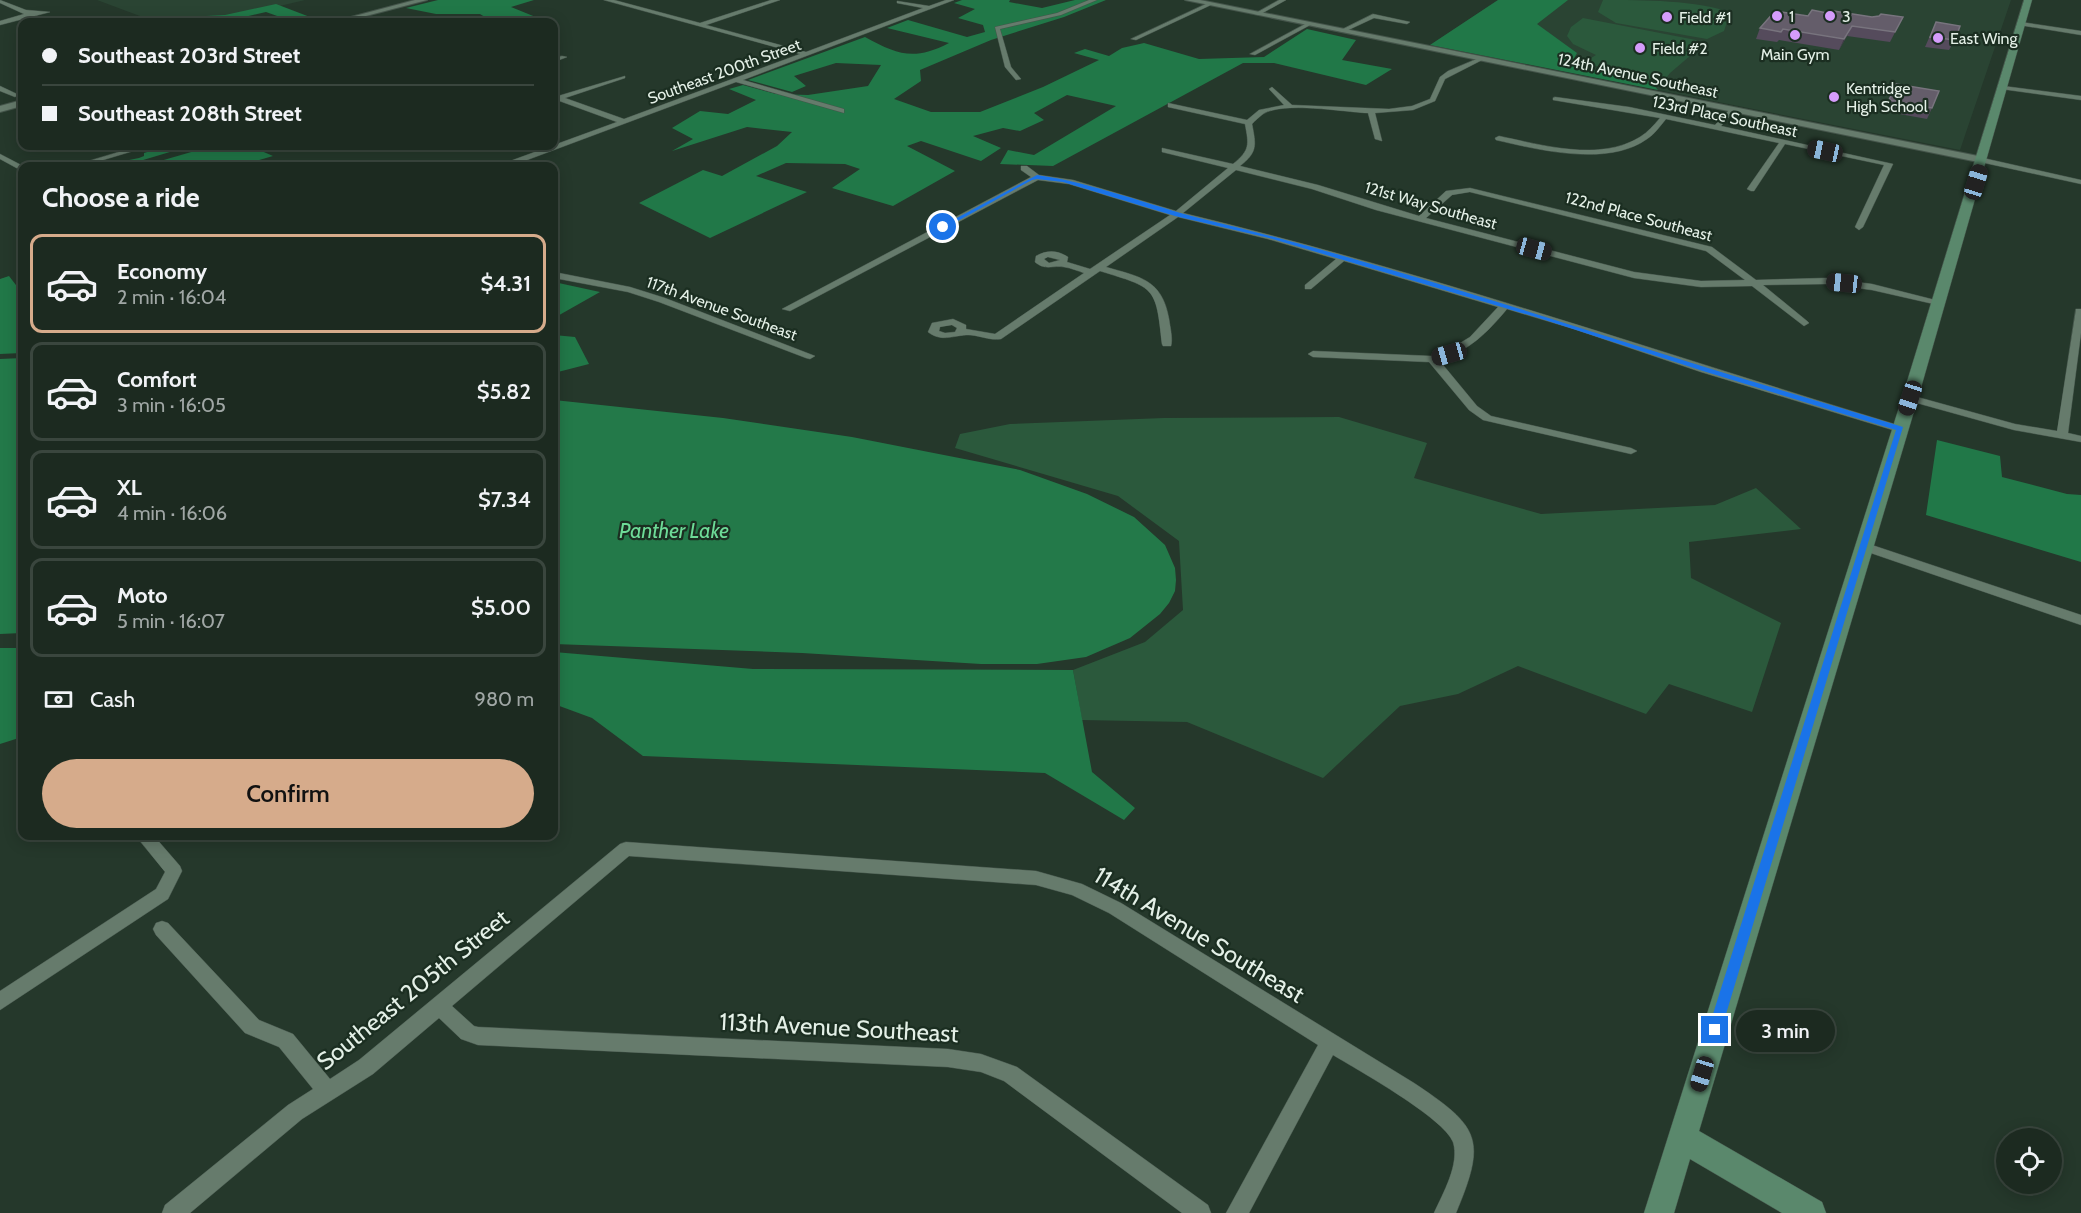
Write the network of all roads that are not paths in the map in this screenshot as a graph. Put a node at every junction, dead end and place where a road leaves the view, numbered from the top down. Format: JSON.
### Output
{"nodes":[{"id":1,"x":423,"y":0,"type":"edge"},
{"id":2,"x":610,"y":0,"type":"edge"},
{"id":3,"x":777,"y":0,"type":"edge"},
{"id":4,"x":951,"y":0,"type":"edge"},
{"id":5,"x":1094,"y":0,"type":"edge"},
{"id":6,"x":1189,"y":0,"type":"edge"},
{"id":7,"x":1284,"y":0,"type":"edge"},
{"id":8,"x":2028,"y":0,"type":"edge"},
{"id":9,"x":0,"y":1,"type":"edge"},
{"id":10,"x":899,"y":2,"type":"dead end"},
{"id":11,"x":1210,"y":4,"type":"junction"},
{"id":12,"x":929,"y":8,"type":"junction"},
{"id":13,"x":1257,"y":14,"type":"junction"},
{"id":14,"x":352,"y":18,"type":"edge"},
{"id":15,"x":1407,"y":21,"type":"dead end"},
{"id":16,"x":0,"y":23,"type":"edge"},
{"id":17,"x":1309,"y":24,"type":"junction"},
{"id":18,"x":2022,"y":24,"type":"junction"},
{"id":19,"x":700,"y":25,"type":"junction"},
{"id":20,"x":1342,"y":31,"type":"junction"},
{"id":21,"x":2081,"y":33,"type":"edge"},
{"id":22,"x":1134,"y":39,"type":"dead end"},
{"id":23,"x":807,"y":54,"type":"junction"},
{"id":24,"x":1253,"y":54,"type":"dead end"},
{"id":25,"x":564,"y":57,"type":"dead end"},
{"id":26,"x":1481,"y":58,"type":"junction"},
{"id":27,"x":558,"y":59,"type":"edge"},
{"id":28,"x":623,"y":77,"type":"dead end"},
{"id":29,"x":1018,"y":79,"type":"dead end"},
{"id":30,"x":736,"y":80,"type":"junction"},
{"id":31,"x":2003,"y":87,"type":"junction"},
{"id":32,"x":1,"y":89,"type":"edge"},
{"id":33,"x":1272,"y":89,"type":"dead end"},
{"id":34,"x":15,"y":95,"type":"dead end"},
{"id":35,"x":558,"y":97,"type":"edge"},
{"id":36,"x":2081,"y":98,"type":"edge"},
{"id":37,"x":558,"y":99,"type":"edge"},
{"id":38,"x":1555,"y":99,"type":"dead end"},
{"id":39,"x":18,"y":104,"type":"edge"},
{"id":40,"x":1171,"y":105,"type":"dead end"},
{"id":41,"x":1290,"y":107,"type":"junction"},
{"id":42,"x":0,"y":109,"type":"edge"},
{"id":43,"x":1732,"y":109,"type":"junction"},
{"id":44,"x":841,"y":111,"type":"dead end"},
{"id":45,"x":1371,"y":112,"type":"junction"},
{"id":46,"x":1664,"y":117,"type":"junction"},
{"id":47,"x":624,"y":122,"type":"junction"},
{"id":48,"x":1248,"y":123,"type":"junction"},
{"id":49,"x":1716,"y":128,"type":"junction"},
{"id":50,"x":1499,"y":138,"type":"dead end"},
{"id":51,"x":1379,"y":139,"type":"dead end"},
{"id":52,"x":1783,"y":142,"type":"junction"},
{"id":53,"x":558,"y":146,"type":"edge"},
{"id":54,"x":132,"y":150,"type":"edge"},
{"id":55,"x":548,"y":150,"type":"edge"},
{"id":56,"x":1165,"y":150,"type":"dead end"},
{"id":57,"x":0,"y":156,"type":"edge"},
{"id":58,"x":1983,"y":160,"type":"junction"},
{"id":59,"x":90,"y":162,"type":"edge"},
{"id":60,"x":516,"y":162,"type":"edge"},
{"id":61,"x":18,"y":167,"type":"edge"},
{"id":62,"x":1236,"y":167,"type":"junction"},
{"id":63,"x":1024,"y":168,"type":"dead end"},
{"id":64,"x":1037,"y":177,"type":"junction"},
{"id":65,"x":2081,"y":182,"type":"edge"},
{"id":66,"x":1751,"y":189,"type":"dead end"},
{"id":67,"x":1177,"y":214,"type":"junction"},
{"id":68,"x":1420,"y":219,"type":"junction"},
{"id":69,"x":1859,"y":227,"type":"dead end"},
{"id":70,"x":1343,"y":258,"type":"junction"},
{"id":71,"x":1062,"y":263,"type":"dead end"},
{"id":72,"x":1097,"y":270,"type":"junction"},
{"id":73,"x":558,"y":276,"type":"edge"},
{"id":74,"x":1754,"y":283,"type":"junction"},
{"id":75,"x":1308,"y":287,"type":"dead end"},
{"id":76,"x":1938,"y":302,"type":"junction"},
{"id":77,"x":1504,"y":306,"type":"junction"},
{"id":78,"x":787,"y":309,"type":"dead end"},
{"id":79,"x":2079,"y":311,"type":"dead end"},
{"id":80,"x":1804,"y":322,"type":"dead end"},
{"id":81,"x":961,"y":331,"type":"dead end"},
{"id":82,"x":1167,"y":344,"type":"dead end"},
{"id":83,"x":1312,"y":354,"type":"dead end"},
{"id":84,"x":810,"y":356,"type":"dead end"},
{"id":85,"x":1432,"y":359,"type":"junction"},
{"id":86,"x":1910,"y":398,"type":"junction"},
{"id":87,"x":1900,"y":429,"type":"junction"},
{"id":88,"x":2062,"y":436,"type":"junction"},
{"id":89,"x":2081,"y":439,"type":"edge"},
{"id":90,"x":1631,"y":451,"type":"dead end"},
{"id":91,"x":1863,"y":546,"type":"junction"},
{"id":92,"x":2081,"y":620,"type":"edge"},
{"id":93,"x":147,"y":840,"type":"edge"},
{"id":94,"x":626,"y":849,"type":"joint"},
{"id":95,"x":162,"y":929,"type":"dead end"},
{"id":96,"x":0,"y":1001,"type":"edge"},
{"id":97,"x":438,"y":1005,"type":"junction"},
{"id":98,"x":1330,"y":1042,"type":"junction"},
{"id":99,"x":327,"y":1091,"type":"junction"},
{"id":100,"x":1682,"y":1138,"type":"junction"},
{"id":101,"x":172,"y":1213,"type":"edge"},
{"id":102,"x":1200,"y":1213,"type":"edge"},
{"id":103,"x":1237,"y":1213,"type":"edge"},
{"id":104,"x":1444,"y":1213,"type":"edge"},
{"id":105,"x":1659,"y":1213,"type":"edge"},
{"id":106,"x":1811,"y":1213,"type":"edge"}],
"edges":[{"from":1,"to":14,"type":"street"},
{"from":2,"to":19,"type":"street"},
{"from":3,"to":19,"type":"street"},
{"from":4,"to":12,"type":"street","name":"Southeast 200th Street"},
{"from":5,"to":29,"type":"street"},
{"from":6,"to":11,"type":"street","name":"124th Avenue Southeast"},
{"from":7,"to":13,"type":"street"},
{"from":8,"to":18,"type":"main road"},
{"from":9,"to":16,"type":"street"},
{"from":10,"to":12,"type":"street"},
{"from":11,"to":13,"type":"street","name":"124th Avenue Southeast"},
{"from":11,"to":22,"type":"street"},
{"from":12,"to":23,"type":"street","name":"Southeast 200th Street"},
{"from":13,"to":17,"type":"street","name":"124th Avenue Southeast"},
{"from":15,"to":20,"type":"street"},
{"from":17,"to":20,"type":"street","name":"124th Avenue Southeast"},
{"from":17,"to":24,"type":"street"},
{"from":18,"to":21,"type":"street"},
{"from":18,"to":31,"type":"main road"},
{"from":19,"to":23,"type":"street"},
{"from":20,"to":26,"type":"street","name":"124th Avenue Southeast"},
{"from":23,"to":30,"type":"street","name":"Southeast 200th Street"},
{"from":25,"to":27,"type":"street"},
{"from":26,"to":43,"type":"street","name":"124th Avenue Southeast"},
{"from":26,"to":45,"type":"street"},
{"from":28,"to":35,"type":"street"},
{"from":30,"to":44,"type":"street"},
{"from":30,"to":47,"type":"street","name":"Southeast 200th Street"},
{"from":31,"to":36,"type":"street"},
{"from":31,"to":58,"type":"main road"},
{"from":32,"to":34,"type":"street"},
{"from":33,"to":41,"type":"street"},
{"from":37,"to":47,"type":"street"},
{"from":38,"to":46,"type":"street","name":"123rd Place Southeast"},
{"from":39,"to":42,"type":"street"},
{"from":40,"to":48,"type":"street"},
{"from":41,"to":45,"type":"street"},
{"from":41,"to":48,"type":"street"},
{"from":43,"to":49,"type":"street"},
{"from":43,"to":58,"type":"street","name":"124th Avenue Southeast"},
{"from":45,"to":51,"type":"street"},
{"from":46,"to":49,"type":"street","name":"123rd Place Southeast"},
{"from":46,"to":50,"type":"street"},
{"from":47,"to":53,"type":"street","name":"Southeast 200th Street"},
{"from":48,"to":62,"type":"street"},
{"from":49,"to":52,"type":"street","name":"123rd Place Southeast"},
{"from":52,"to":66,"type":"street"},
{"from":52,"to":69,"type":"street","name":"123rd Place Southeast"},
{"from":54,"to":59,"type":"street"},
{"from":55,"to":60,"type":"street","name":"Southeast 200th Street"},
{"from":56,"to":62,"type":"street","name":"121st Way Southeast"},
{"from":57,"to":61,"type":"street"},
{"from":58,"to":65,"type":"street","name":"124th Avenue Southeast"},
{"from":58,"to":76,"type":"main road"},
{"from":62,"to":67,"type":"street"},
{"from":62,"to":68,"type":"street","name":"121st Way Southeast"},
{"from":63,"to":64,"type":"street"},
{"from":64,"to":67,"type":"street"},
{"from":64,"to":78,"type":"street"},
{"from":67,"to":70,"type":"street"},
{"from":67,"to":72,"type":"street"},
{"from":68,"to":74,"type":"street","name":"121st Way Southeast"},
{"from":68,"to":74,"type":"street","name":"122nd Place Southeast"},
{"from":70,"to":75,"type":"street"},
{"from":70,"to":77,"type":"street"},
{"from":71,"to":72,"type":"street"},
{"from":72,"to":81,"type":"street"},
{"from":72,"to":82,"type":"street"},
{"from":73,"to":84,"type":"street","name":"117th Avenue Southeast"},
{"from":74,"to":76,"type":"street","name":"121st Way Southeast"},
{"from":74,"to":80,"type":"street","name":"122nd Place Southeast"},
{"from":76,"to":86,"type":"main road"},
{"from":77,"to":85,"type":"street"},
{"from":77,"to":87,"type":"street"},
{"from":79,"to":88,"type":"street"},
{"from":83,"to":85,"type":"street"},
{"from":85,"to":90,"type":"street"},
{"from":86,"to":87,"type":"main road"},
{"from":86,"to":88,"type":"street"},
{"from":87,"to":91,"type":"main road"},
{"from":88,"to":89,"type":"street"},
{"from":91,"to":92,"type":"street"},
{"from":91,"to":100,"type":"main road"},
{"from":93,"to":96,"type":"street"},
{"from":94,"to":97,"type":"street","name":"Southeast 205th Street"},
{"from":94,"to":98,"type":"street","name":"114th Avenue Southeast"},
{"from":95,"to":99,"type":"street"},
{"from":97,"to":99,"type":"street","name":"Southeast 205th Street"},
{"from":97,"to":102,"type":"street","name":"113th Avenue Southeast"},
{"from":98,"to":103,"type":"street"},
{"from":98,"to":104,"type":"street","name":"114th Avenue Southeast"},
{"from":99,"to":101,"type":"street","name":"Southeast 205th Street"},
{"from":100,"to":105,"type":"main road"},
{"from":100,"to":106,"type":"main road"}]}
